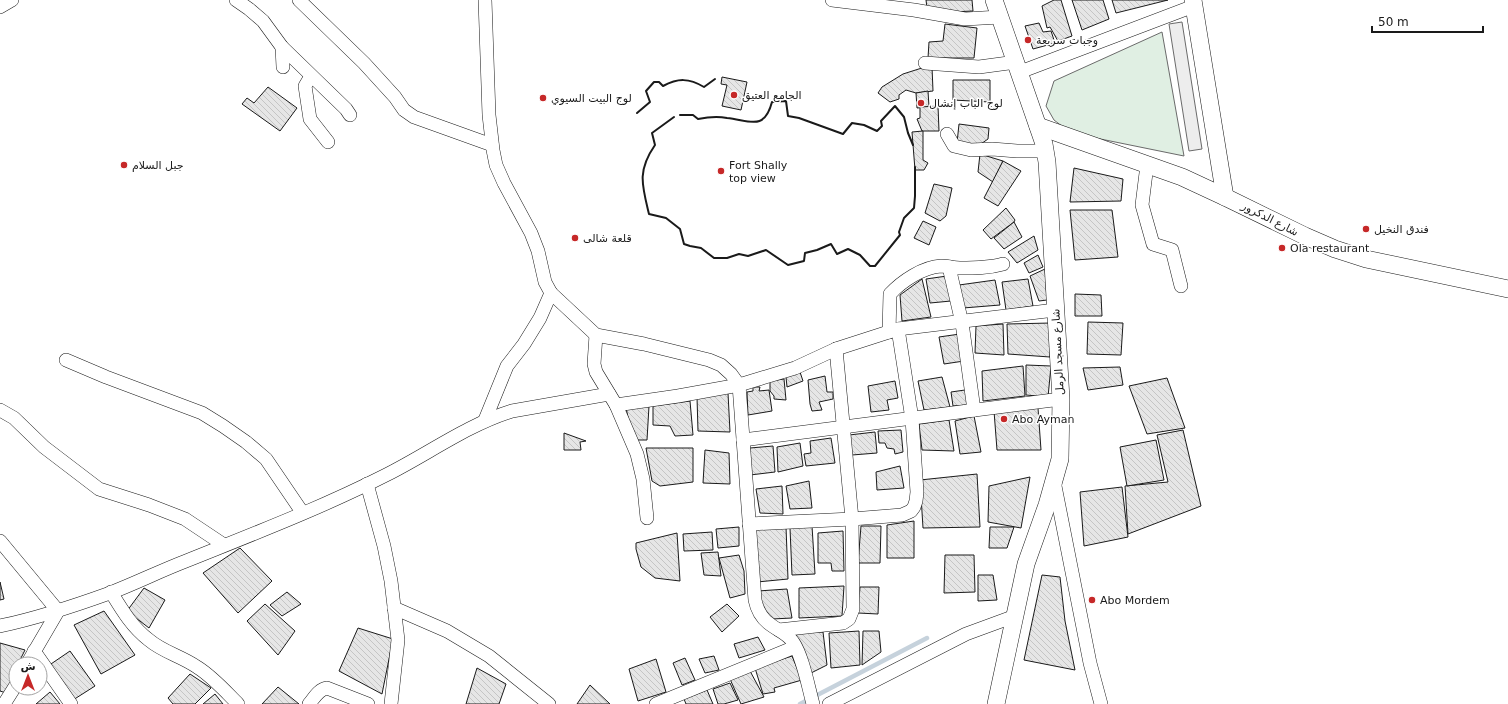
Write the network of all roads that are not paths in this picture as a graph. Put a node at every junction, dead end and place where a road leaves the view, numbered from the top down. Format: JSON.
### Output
{"nodes":[{"id":1,"x":12,"y":0,"type":"edge"},
{"id":2,"x":236,"y":0,"type":"edge"},
{"id":3,"x":299,"y":0,"type":"edge"},
{"id":4,"x":485,"y":0,"type":"edge"},
{"id":5,"x":832,"y":0,"type":"edge"},
{"id":6,"x":994,"y":0,"type":"edge"},
{"id":7,"x":1193,"y":3,"type":"edge"},
{"id":8,"x":0,"y":7,"type":"edge"},
{"id":9,"x":1000,"y":17,"type":"junction"},
{"id":10,"x":282,"y":47,"type":"junction"},
{"id":11,"x":925,"y":63,"type":"dead end"},
{"id":12,"x":283,"y":67,"type":"dead end"},
{"id":13,"x":1018,"y":67,"type":"junction"},
{"id":14,"x":311,"y":76,"type":"junction"},
{"id":15,"x":350,"y":115,"type":"dead end"},
{"id":16,"x":1038,"y":126,"type":"junction"},
{"id":17,"x":947,"y":134,"type":"dead end"},
{"id":18,"x":328,"y":142,"type":"dead end"},
{"id":19,"x":492,"y":145,"type":"junction"},
{"id":20,"x":1045,"y":151,"type":"junction"},
{"id":21,"x":1147,"y":165,"type":"junction"},
{"id":22,"x":1225,"y":197,"type":"junction"},
{"id":23,"x":1003,"y":264,"type":"dead end"},
{"id":24,"x":949,"y":267,"type":"junction"},
{"id":25,"x":1181,"y":286,"type":"dead end"},
{"id":26,"x":1508,"y":289,"type":"edge"},
{"id":27,"x":551,"y":293,"type":"junction"},
{"id":28,"x":1055,"y":310,"type":"junction"},
{"id":29,"x":962,"y":323,"type":"junction"},
{"id":30,"x":894,"y":331,"type":"junction"},
{"id":31,"x":596,"y":335,"type":"junction"},
{"id":32,"x":836,"y":349,"type":"junction"},
{"id":33,"x":66,"y":360,"type":"dead end"},
{"id":34,"x":739,"y":385,"type":"junction"},
{"id":35,"x":612,"y":399,"type":"junction"},
{"id":36,"x":1061,"y":399,"type":"junction"},
{"id":37,"x":0,"y":410,"type":"edge"},
{"id":38,"x":974,"y":410,"type":"junction"},
{"id":39,"x":912,"y":419,"type":"junction"},
{"id":40,"x":485,"y":420,"type":"junction"},
{"id":41,"x":844,"y":427,"type":"junction"},
{"id":42,"x":743,"y":440,"type":"junction"},
{"id":43,"x":1054,"y":481,"type":"junction"},
{"id":44,"x":367,"y":484,"type":"junction"},
{"id":45,"x":302,"y":512,"type":"junction"},
{"id":46,"x":647,"y":518,"type":"dead end"},
{"id":47,"x":852,"y":519,"type":"junction"},
{"id":48,"x":749,"y":524,"type":"junction"},
{"id":49,"x":0,"y":541,"type":"edge"},
{"id":50,"x":224,"y":546,"type":"junction"},
{"id":51,"x":111,"y":592,"type":"junction"},
{"id":52,"x":394,"y":608,"type":"junction"},
{"id":53,"x":58,"y":611,"type":"junction"},
{"id":54,"x":1015,"y":616,"type":"junction"},
{"id":55,"x":0,"y":626,"type":"edge"},
{"id":56,"x":779,"y":630,"type":"junction"},
{"id":57,"x":795,"y":647,"type":"junction"},
{"id":58,"x":34,"y":651,"type":"junction"},
{"id":59,"x":31,"y":656,"type":"edge"},
{"id":60,"x":71,"y":704,"type":"edge"},
{"id":61,"x":238,"y":704,"type":"edge"},
{"id":62,"x":309,"y":704,"type":"edge"},
{"id":63,"x":368,"y":704,"type":"edge"},
{"id":64,"x":391,"y":704,"type":"edge"},
{"id":65,"x":549,"y":704,"type":"edge"},
{"id":66,"x":656,"y":704,"type":"edge"},
{"id":67,"x":813,"y":704,"type":"edge"},
{"id":68,"x":829,"y":704,"type":"edge"},
{"id":69,"x":996,"y":704,"type":"edge"},
{"id":70,"x":1101,"y":704,"type":"edge"}],
"edges":[{"from":1,"to":8,"type":"street"},
{"from":2,"to":10,"type":"street"},
{"from":3,"to":19,"type":"street"},
{"from":4,"to":19,"type":"street"},
{"from":5,"to":9,"type":"street"},
{"from":6,"to":9,"type":"street","name":"شارع مسجد الرمل"},
{"from":7,"to":13,"type":"street"},
{"from":7,"to":22,"type":"street"},
{"from":9,"to":13,"type":"street","name":"شارع مسجد الرمل"},
{"from":10,"to":12,"type":"street"},
{"from":10,"to":14,"type":"street"},
{"from":11,"to":13,"type":"street"},
{"from":13,"to":16,"type":"street","name":"شارع مسجد الرمل"},
{"from":14,"to":15,"type":"street"},
{"from":14,"to":18,"type":"street"},
{"from":16,"to":20,"type":"street","name":"شارع مسجد الرمل"},
{"from":16,"to":21,"type":"street","name":"شارع الدكرور"},
{"from":17,"to":20,"type":"street"},
{"from":19,"to":27,"type":"street"},
{"from":20,"to":28,"type":"street","name":"شارع مسجد الرمل"},
{"from":21,"to":22,"type":"street","name":"شارع الدكرور"},
{"from":21,"to":25,"type":"street"},
{"from":22,"to":26,"type":"street","name":"شارع الدكرور"},
{"from":23,"to":24,"type":"street"},
{"from":24,"to":29,"type":"street"},
{"from":24,"to":30,"type":"street"},
{"from":27,"to":31,"type":"street"},
{"from":27,"to":40,"type":"street"},
{"from":28,"to":29,"type":"street"},
{"from":28,"to":36,"type":"street","name":"شارع مسجد الرمل"},
{"from":29,"to":30,"type":"street"},
{"from":29,"to":38,"type":"street"},
{"from":30,"to":32,"type":"street"},
{"from":30,"to":39,"type":"street"},
{"from":31,"to":34,"type":"street"},
{"from":31,"to":35,"type":"street"},
{"from":32,"to":34,"type":"street"},
{"from":32,"to":41,"type":"street"},
{"from":33,"to":45,"type":"street"},
{"from":34,"to":35,"type":"street"},
{"from":34,"to":42,"type":"street"},
{"from":35,"to":40,"type":"street"},
{"from":35,"to":46,"type":"street"},
{"from":36,"to":38,"type":"street"},
{"from":36,"to":43,"type":"street","name":"شارع مسجد الرمل"},
{"from":37,"to":50,"type":"street"},
{"from":38,"to":39,"type":"street"},
{"from":39,"to":41,"type":"street"},
{"from":39,"to":47,"type":"street"},
{"from":40,"to":44,"type":"street"},
{"from":41,"to":42,"type":"street"},
{"from":41,"to":47,"type":"street"},
{"from":42,"to":48,"type":"street"},
{"from":43,"to":54,"type":"street","name":"شارع مسجد الرمل"},
{"from":43,"to":70,"type":"street"},
{"from":44,"to":45,"type":"street"},
{"from":44,"to":52,"type":"street"},
{"from":45,"to":50,"type":"street"},
{"from":47,"to":48,"type":"street"},
{"from":47,"to":56,"type":"street"},
{"from":48,"to":56,"type":"street"},
{"from":49,"to":53,"type":"street"},
{"from":50,"to":51,"type":"street"},
{"from":51,"to":53,"type":"street"},
{"from":51,"to":61,"type":"street"},
{"from":52,"to":64,"type":"street"},
{"from":52,"to":65,"type":"street"},
{"from":53,"to":55,"type":"street"},
{"from":53,"to":58,"type":"street"},
{"from":54,"to":68,"type":"street"},
{"from":54,"to":69,"type":"street","name":"شارع مسجد الرمل"},
{"from":56,"to":57,"type":"street"},
{"from":57,"to":66,"type":"street"},
{"from":57,"to":67,"type":"street"},
{"from":58,"to":59,"type":"street"},
{"from":58,"to":60,"type":"street"},
{"from":62,"to":63,"type":"street"}]}
